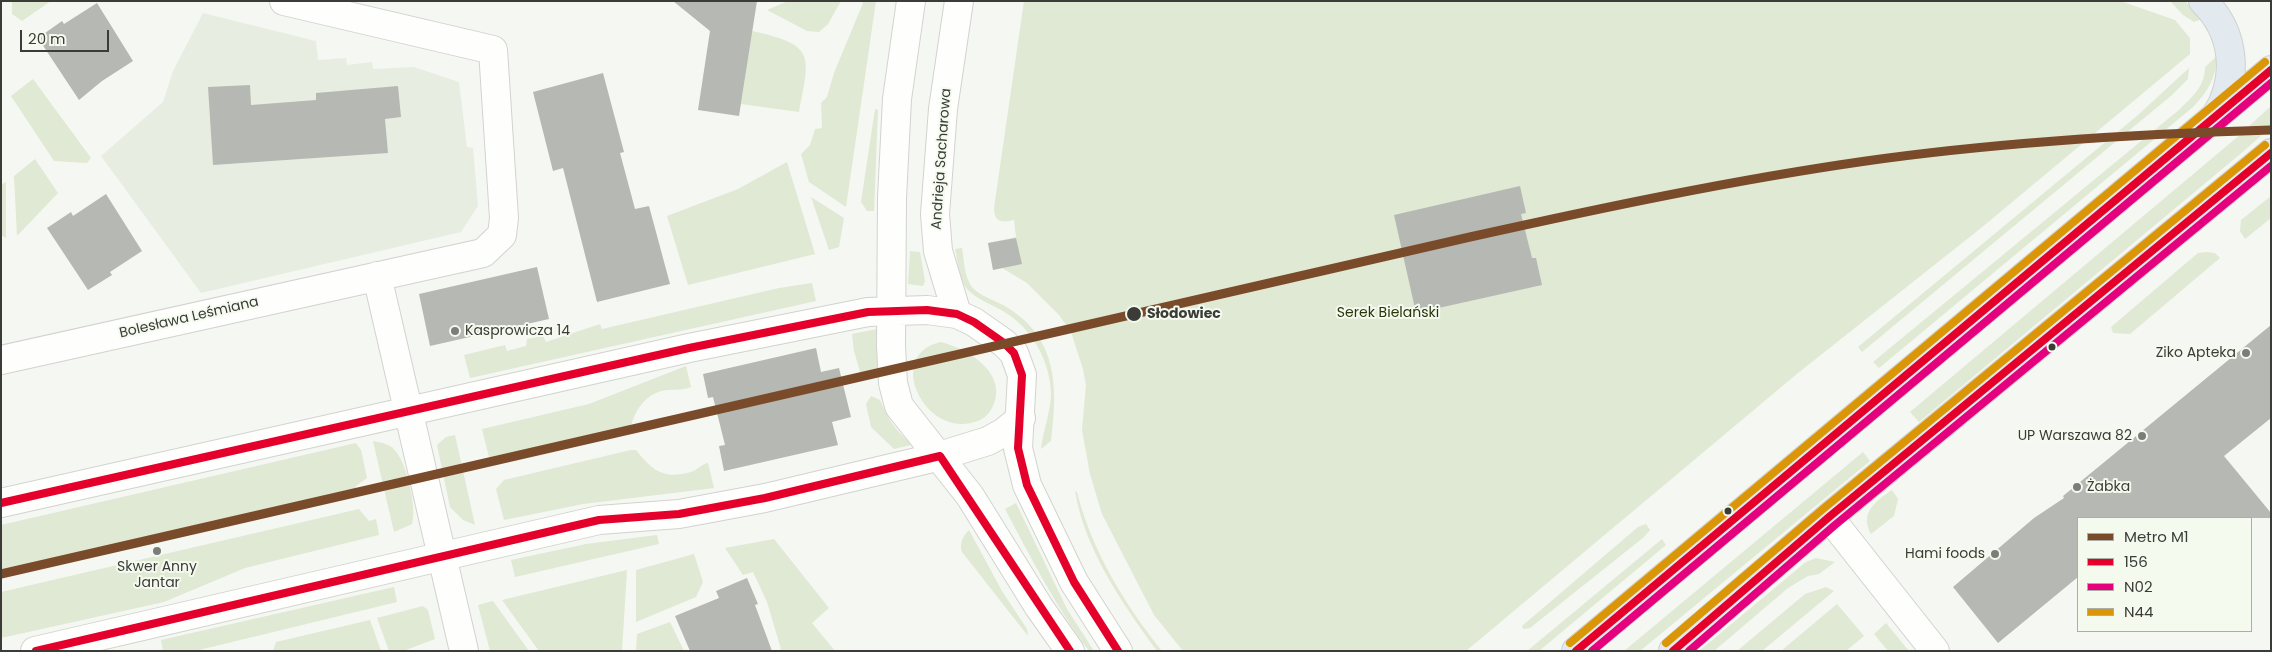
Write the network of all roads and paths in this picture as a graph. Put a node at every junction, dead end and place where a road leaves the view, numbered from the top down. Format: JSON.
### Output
{"nodes":[{"id":1,"x":284,"y":1,"type":"edge"},
{"id":2,"x":911,"y":1,"type":"edge"},
{"id":3,"x":959,"y":1,"type":"edge"},
{"id":4,"x":2203,"y":1,"type":"edge"},
{"id":5,"x":2271,"y":70,"type":"edge"},
{"id":6,"x":2214,"y":117,"type":"junction"},
{"id":7,"x":2271,"y":153,"type":"edge"},
{"id":8,"x":377,"y":276,"type":"junction"},
{"id":9,"x":892,"y":310,"type":"junction"},
{"id":10,"x":957,"y":314,"type":"junction"},
{"id":11,"x":1,"y":360,"type":"edge"},
{"id":12,"x":407,"y":412,"type":"junction"},
{"id":13,"x":1021,"y":418,"type":"junction"},
{"id":14,"x":940,"y":456,"type":"junction"},
{"id":15,"x":1,"y":503,"type":"edge"},
{"id":16,"x":1829,"y":517,"type":"junction"},
{"id":17,"x":442,"y":556,"type":"junction"},
{"id":18,"x":35,"y":651,"type":"edge"},
{"id":19,"x":464,"y":651,"type":"edge"},
{"id":20,"x":1070,"y":651,"type":"edge"},
{"id":21,"x":1118,"y":651,"type":"edge"},
{"id":22,"x":1576,"y":651,"type":"edge"},
{"id":23,"x":1673,"y":651,"type":"edge"},
{"id":24,"x":1935,"y":651,"type":"edge"}],
"edges":[{"from":1,"to":8,"type":"street","name":"Bolesława Leśmiana"},
{"from":2,"to":9,"type":"street"},
{"from":3,"to":10,"type":"street","name":"Andrieja Sacharowa"},
{"from":4,"to":6,"type":"main road"},
{"from":5,"to":6,"type":"main road"},
{"from":6,"to":22,"type":"main road"},
{"from":7,"to":16,"type":"main road"},
{"from":8,"to":11,"type":"street","name":"Bolesława Leśmiana"},
{"from":8,"to":12,"type":"street"},
{"from":9,"to":10,"type":"street"},
{"from":9,"to":12,"type":"street"},
{"from":9,"to":14,"type":"street"},
{"from":10,"to":13,"type":"street"},
{"from":12,"to":15,"type":"street"},
{"from":12,"to":17,"type":"street"},
{"from":13,"to":14,"type":"street"},
{"from":13,"to":21,"type":"street"},
{"from":14,"to":17,"type":"street"},
{"from":14,"to":20,"type":"street"},
{"from":16,"to":23,"type":"main road"},
{"from":16,"to":24,"type":"street"},
{"from":17,"to":18,"type":"street"},
{"from":17,"to":19,"type":"street"}]}
